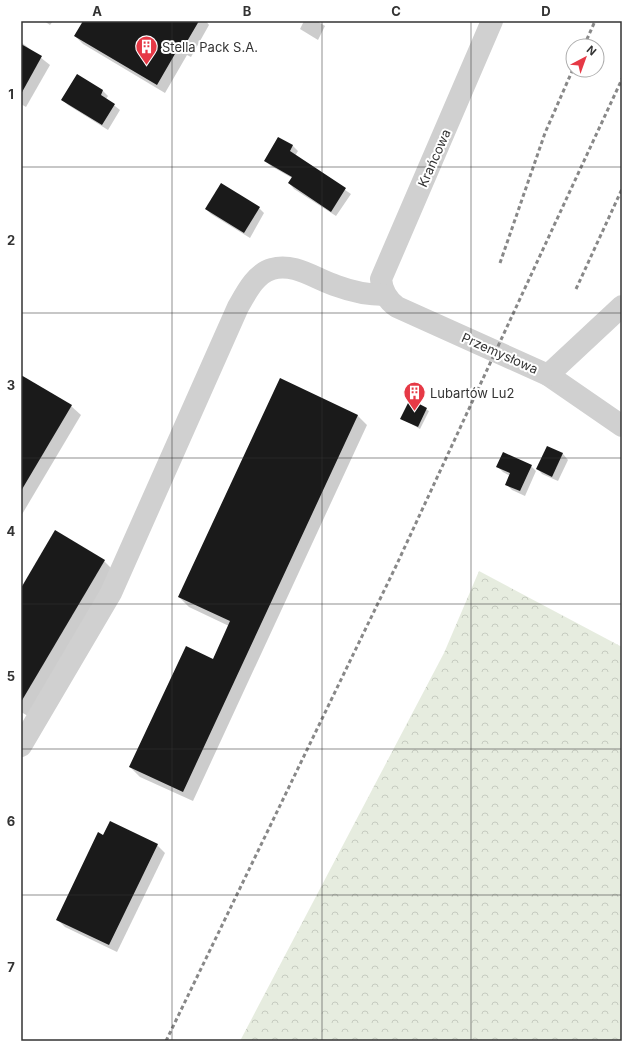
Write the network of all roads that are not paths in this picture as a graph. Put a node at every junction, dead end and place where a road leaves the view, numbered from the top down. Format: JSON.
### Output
{"nodes":[{"id":1,"x":492,"y":21,"type":"edge"},
{"id":2,"x":385,"y":295,"type":"junction"},
{"id":3,"x":622,"y":306,"type":"edge"},
{"id":4,"x":548,"y":375,"type":"junction"},
{"id":5,"x":622,"y":426,"type":"edge"},
{"id":6,"x":21,"y":746,"type":"edge"}],
"edges":[{"from":1,"to":2,"type":"street","name":"Krańcowa"},
{"from":2,"to":4,"type":"street","name":"Przemysłowa"},
{"from":2,"to":6,"type":"street"},
{"from":3,"to":4,"type":"street","name":"Przemysłowa"},
{"from":4,"to":5,"type":"street"}]}
